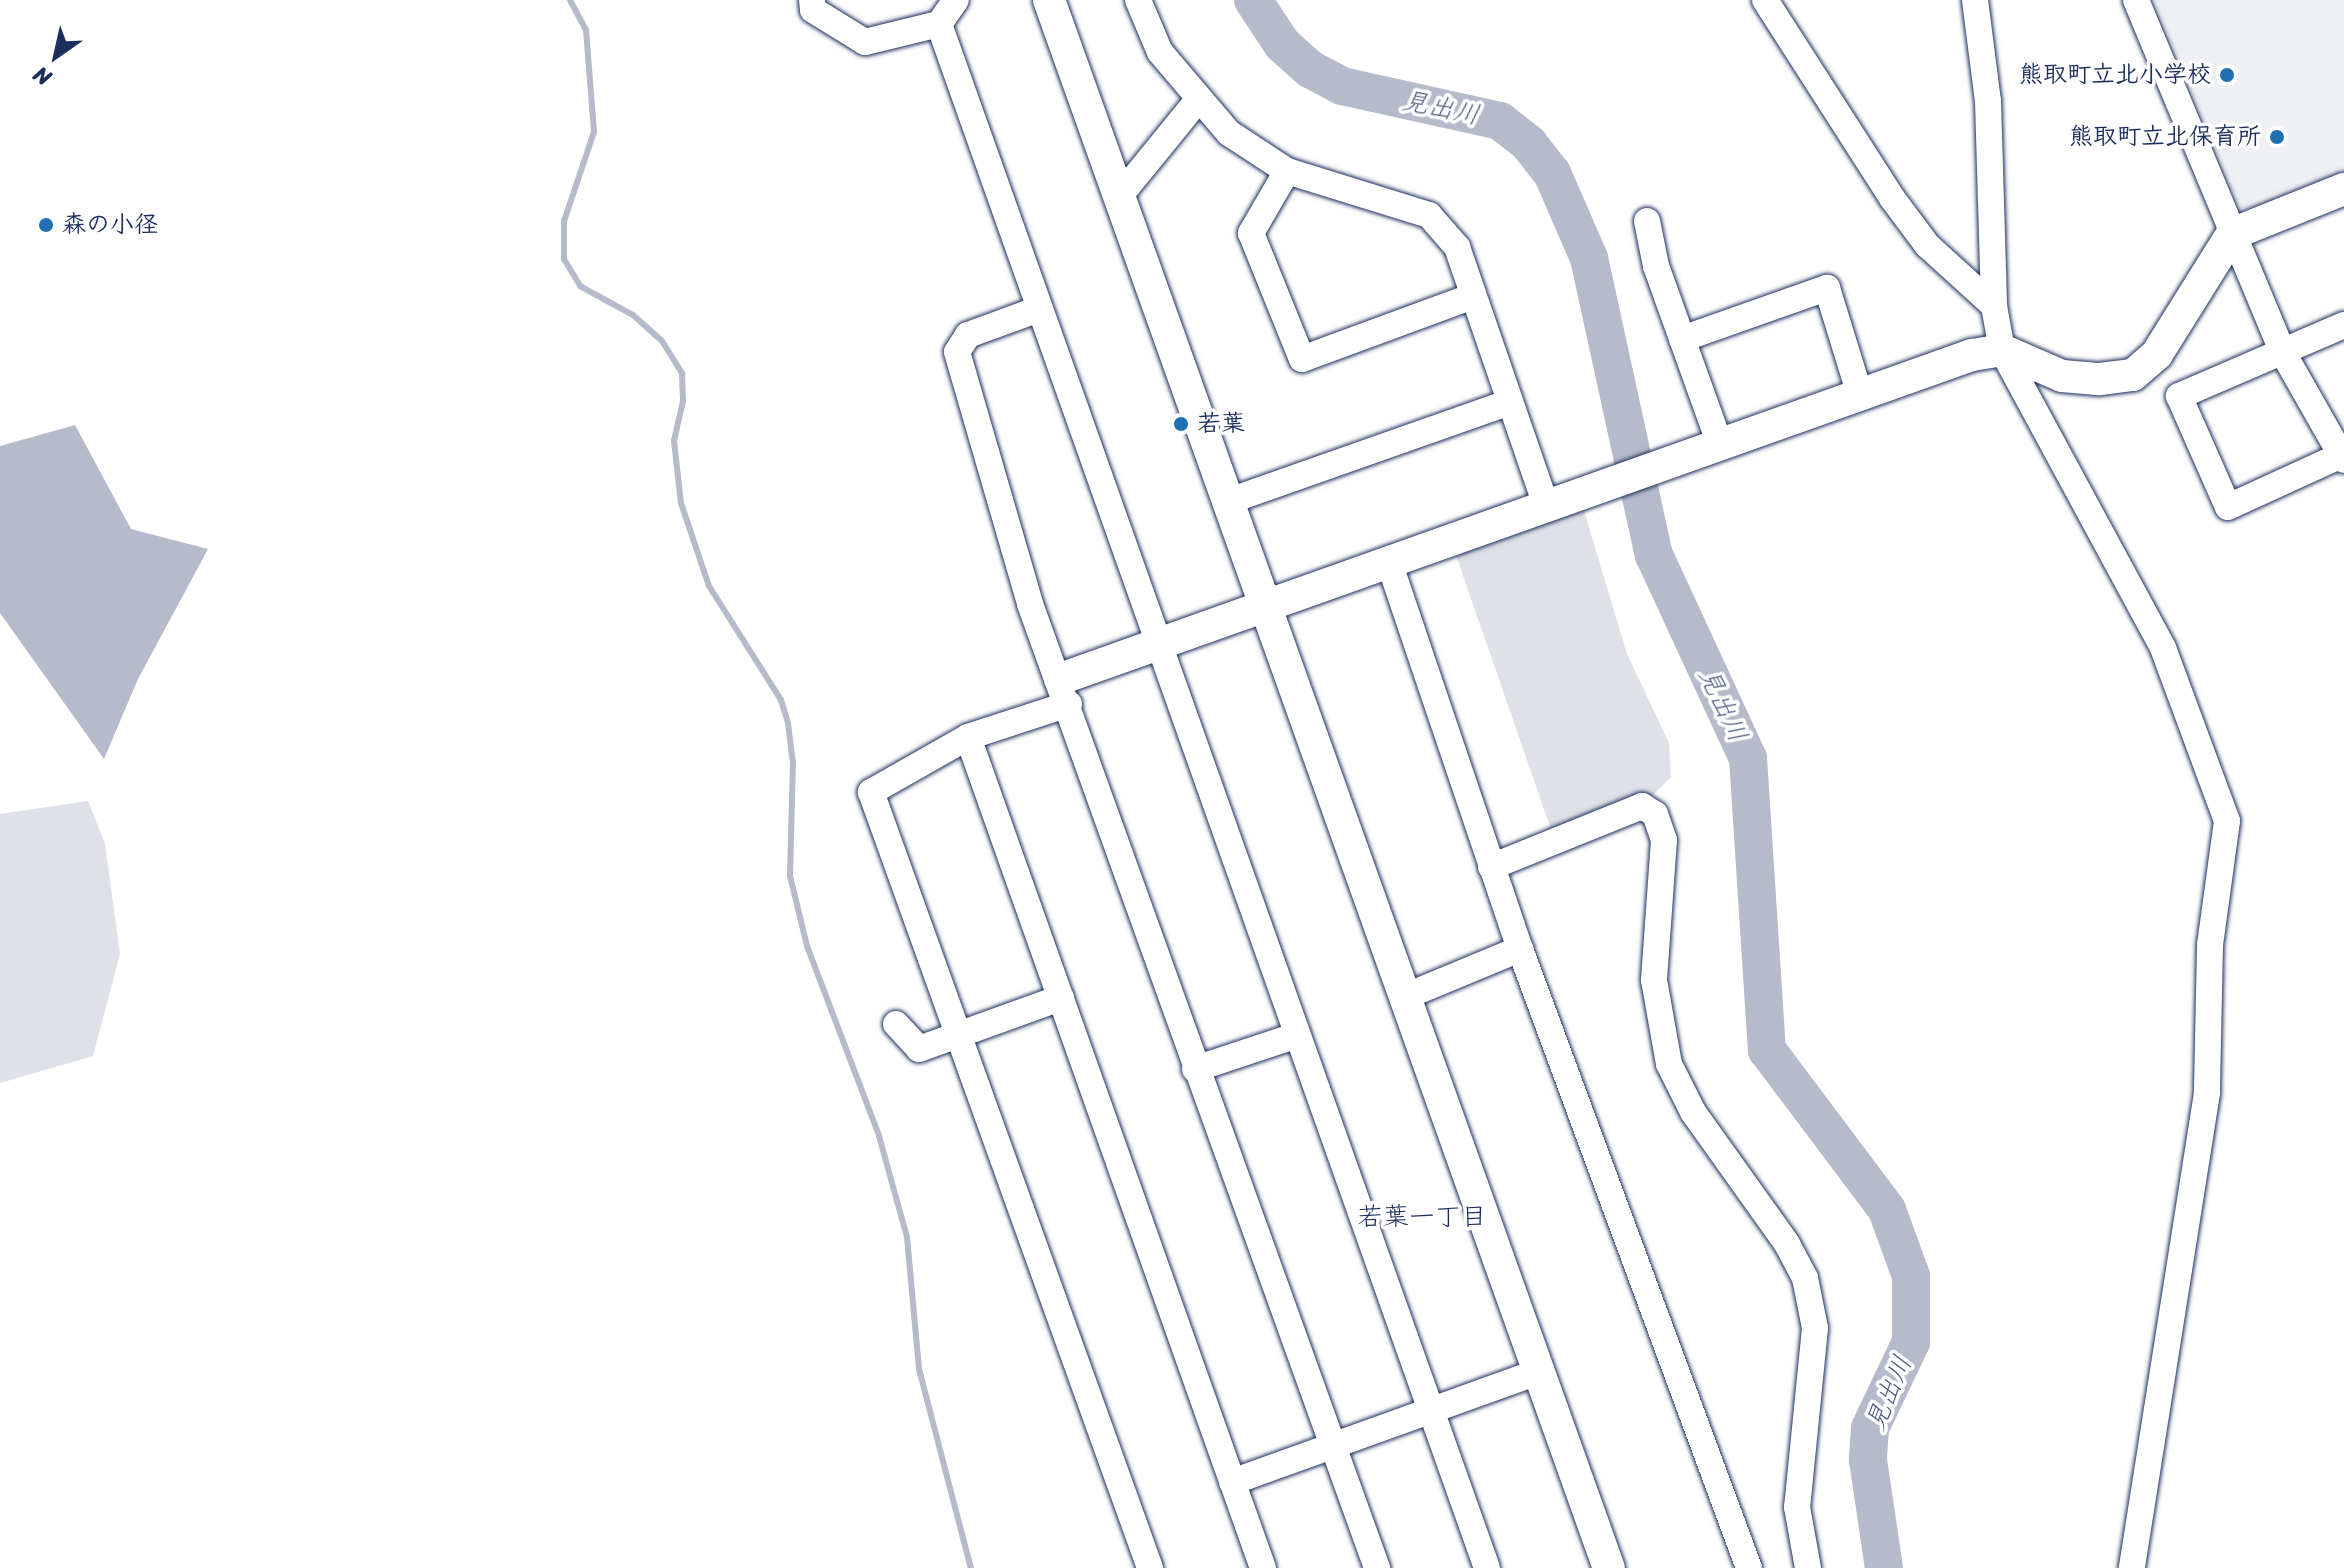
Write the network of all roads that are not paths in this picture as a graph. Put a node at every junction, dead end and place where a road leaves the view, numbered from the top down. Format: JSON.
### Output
{"nodes":[{"id":1,"x":812,"y":0,"type":"edge"},
{"id":2,"x":956,"y":0,"type":"edge"},
{"id":3,"x":1049,"y":0,"type":"edge"},
{"id":4,"x":1138,"y":0,"type":"edge"},
{"id":5,"x":1765,"y":0,"type":"edge"},
{"id":6,"x":1975,"y":0,"type":"edge"},
{"id":7,"x":2136,"y":0,"type":"edge"},
{"id":8,"x":939,"y":24,"type":"junction"},
{"id":9,"x":1197,"y":101,"type":"junction"},
{"id":10,"x":1287,"y":171,"type":"junction"},
{"id":11,"x":2344,"y":189,"type":"edge"},
{"id":12,"x":1118,"y":198,"type":"junction"},
{"id":13,"x":1647,"y":221,"type":"dead end"},
{"id":14,"x":2232,"y":234,"type":"junction"},
{"id":15,"x":1473,"y":296,"type":"junction"},
{"id":16,"x":1994,"y":306,"type":"junction"},
{"id":17,"x":1039,"y":309,"type":"junction"},
{"id":18,"x":2344,"y":325,"type":"edge"},
{"id":19,"x":1682,"y":339,"type":"junction"},
{"id":20,"x":2002,"y":350,"type":"junction"},
{"id":21,"x":2282,"y":351,"type":"junction"},
{"id":22,"x":1860,"y":395,"type":"junction"},
{"id":23,"x":1510,"y":402,"type":"junction"},
{"id":24,"x":1720,"y":445,"type":"junction"},
{"id":25,"x":2343,"y":457,"type":"edge"},
{"id":26,"x":1229,"y":501,"type":"junction"},
{"id":27,"x":1546,"y":506,"type":"junction"},
{"id":28,"x":1390,"y":565,"type":"junction"},
{"id":29,"x":1268,"y":607,"type":"junction"},
{"id":30,"x":1159,"y":647,"type":"junction"},
{"id":31,"x":1064,"y":692,"type":"junction"},
{"id":32,"x":968,"y":737,"type":"junction"},
{"id":33,"x":1491,"y":867,"type":"junction"},
{"id":34,"x":1520,"y":949,"type":"junction"},
{"id":35,"x":1404,"y":997,"type":"junction"},
{"id":36,"x":1061,"y":998,"type":"junction"},
{"id":37,"x":896,"y":1024,"type":"dead end"},
{"id":38,"x":1298,"y":1035,"type":"junction"},
{"id":39,"x":956,"y":1039,"type":"junction"},
{"id":40,"x":1195,"y":1069,"type":"junction"},
{"id":41,"x":1538,"y":1372,"type":"junction"},
{"id":42,"x":1433,"y":1414,"type":"junction"},
{"id":43,"x":1334,"y":1448,"type":"junction"},
{"id":44,"x":1232,"y":1482,"type":"junction"},
{"id":45,"x":1150,"y":1568,"type":"edge"},
{"id":46,"x":1263,"y":1568,"type":"edge"},
{"id":47,"x":1377,"y":1568,"type":"edge"},
{"id":48,"x":1487,"y":1568,"type":"edge"},
{"id":49,"x":1609,"y":1568,"type":"edge"},
{"id":50,"x":1749,"y":1568,"type":"edge"},
{"id":51,"x":1808,"y":1568,"type":"edge"},
{"id":52,"x":2132,"y":1568,"type":"edge"}],
"edges":[{"from":1,"to":8,"type":"street"},
{"from":2,"to":8,"type":"street"},
{"from":3,"to":12,"type":"street"},
{"from":4,"to":9,"type":"street"},
{"from":5,"to":16,"type":"street"},
{"from":6,"to":16,"type":"street"},
{"from":7,"to":14,"type":"street"},
{"from":8,"to":17,"type":"street"},
{"from":9,"to":10,"type":"street"},
{"from":9,"to":12,"type":"street"},
{"from":10,"to":15,"type":"street"},
{"from":10,"to":15,"type":"street"},
{"from":11,"to":14,"type":"street"},
{"from":12,"to":26,"type":"street"},
{"from":13,"to":19,"type":"street"},
{"from":14,"to":20,"type":"street"},
{"from":14,"to":21,"type":"street"},
{"from":15,"to":23,"type":"street"},
{"from":16,"to":20,"type":"street"},
{"from":17,"to":30,"type":"street"},
{"from":17,"to":31,"type":"street"},
{"from":18,"to":21,"type":"street"},
{"from":19,"to":22,"type":"street"},
{"from":19,"to":24,"type":"street"},
{"from":20,"to":22,"type":"street"},
{"from":20,"to":52,"type":"street"},
{"from":21,"to":25,"type":"street"},
{"from":21,"to":25,"type":"street"},
{"from":22,"to":24,"type":"street"},
{"from":23,"to":26,"type":"street"},
{"from":23,"to":27,"type":"street"},
{"from":24,"to":27,"type":"street"},
{"from":26,"to":29,"type":"street"},
{"from":27,"to":28,"type":"street"},
{"from":28,"to":29,"type":"street"},
{"from":28,"to":33,"type":"street"},
{"from":29,"to":30,"type":"street"},
{"from":29,"to":35,"type":"street"},
{"from":30,"to":31,"type":"street"},
{"from":30,"to":38,"type":"street"},
{"from":31,"to":32,"type":"street"},
{"from":31,"to":40,"type":"street"},
{"from":32,"to":36,"type":"street"},
{"from":32,"to":39,"type":"street"},
{"from":33,"to":34,"type":"street"},
{"from":33,"to":51,"type":"street"},
{"from":34,"to":35,"type":"street"},
{"from":34,"to":50,"type":"street"},
{"from":35,"to":41,"type":"street"},
{"from":36,"to":39,"type":"street"},
{"from":36,"to":44,"type":"street"},
{"from":37,"to":39,"type":"street"},
{"from":38,"to":40,"type":"street"},
{"from":38,"to":42,"type":"street"},
{"from":39,"to":45,"type":"street"},
{"from":40,"to":43,"type":"street"},
{"from":41,"to":42,"type":"street"},
{"from":41,"to":49,"type":"street"},
{"from":42,"to":43,"type":"street"},
{"from":42,"to":48,"type":"street"},
{"from":43,"to":44,"type":"street"},
{"from":43,"to":47,"type":"street"},
{"from":44,"to":46,"type":"street"}]}
